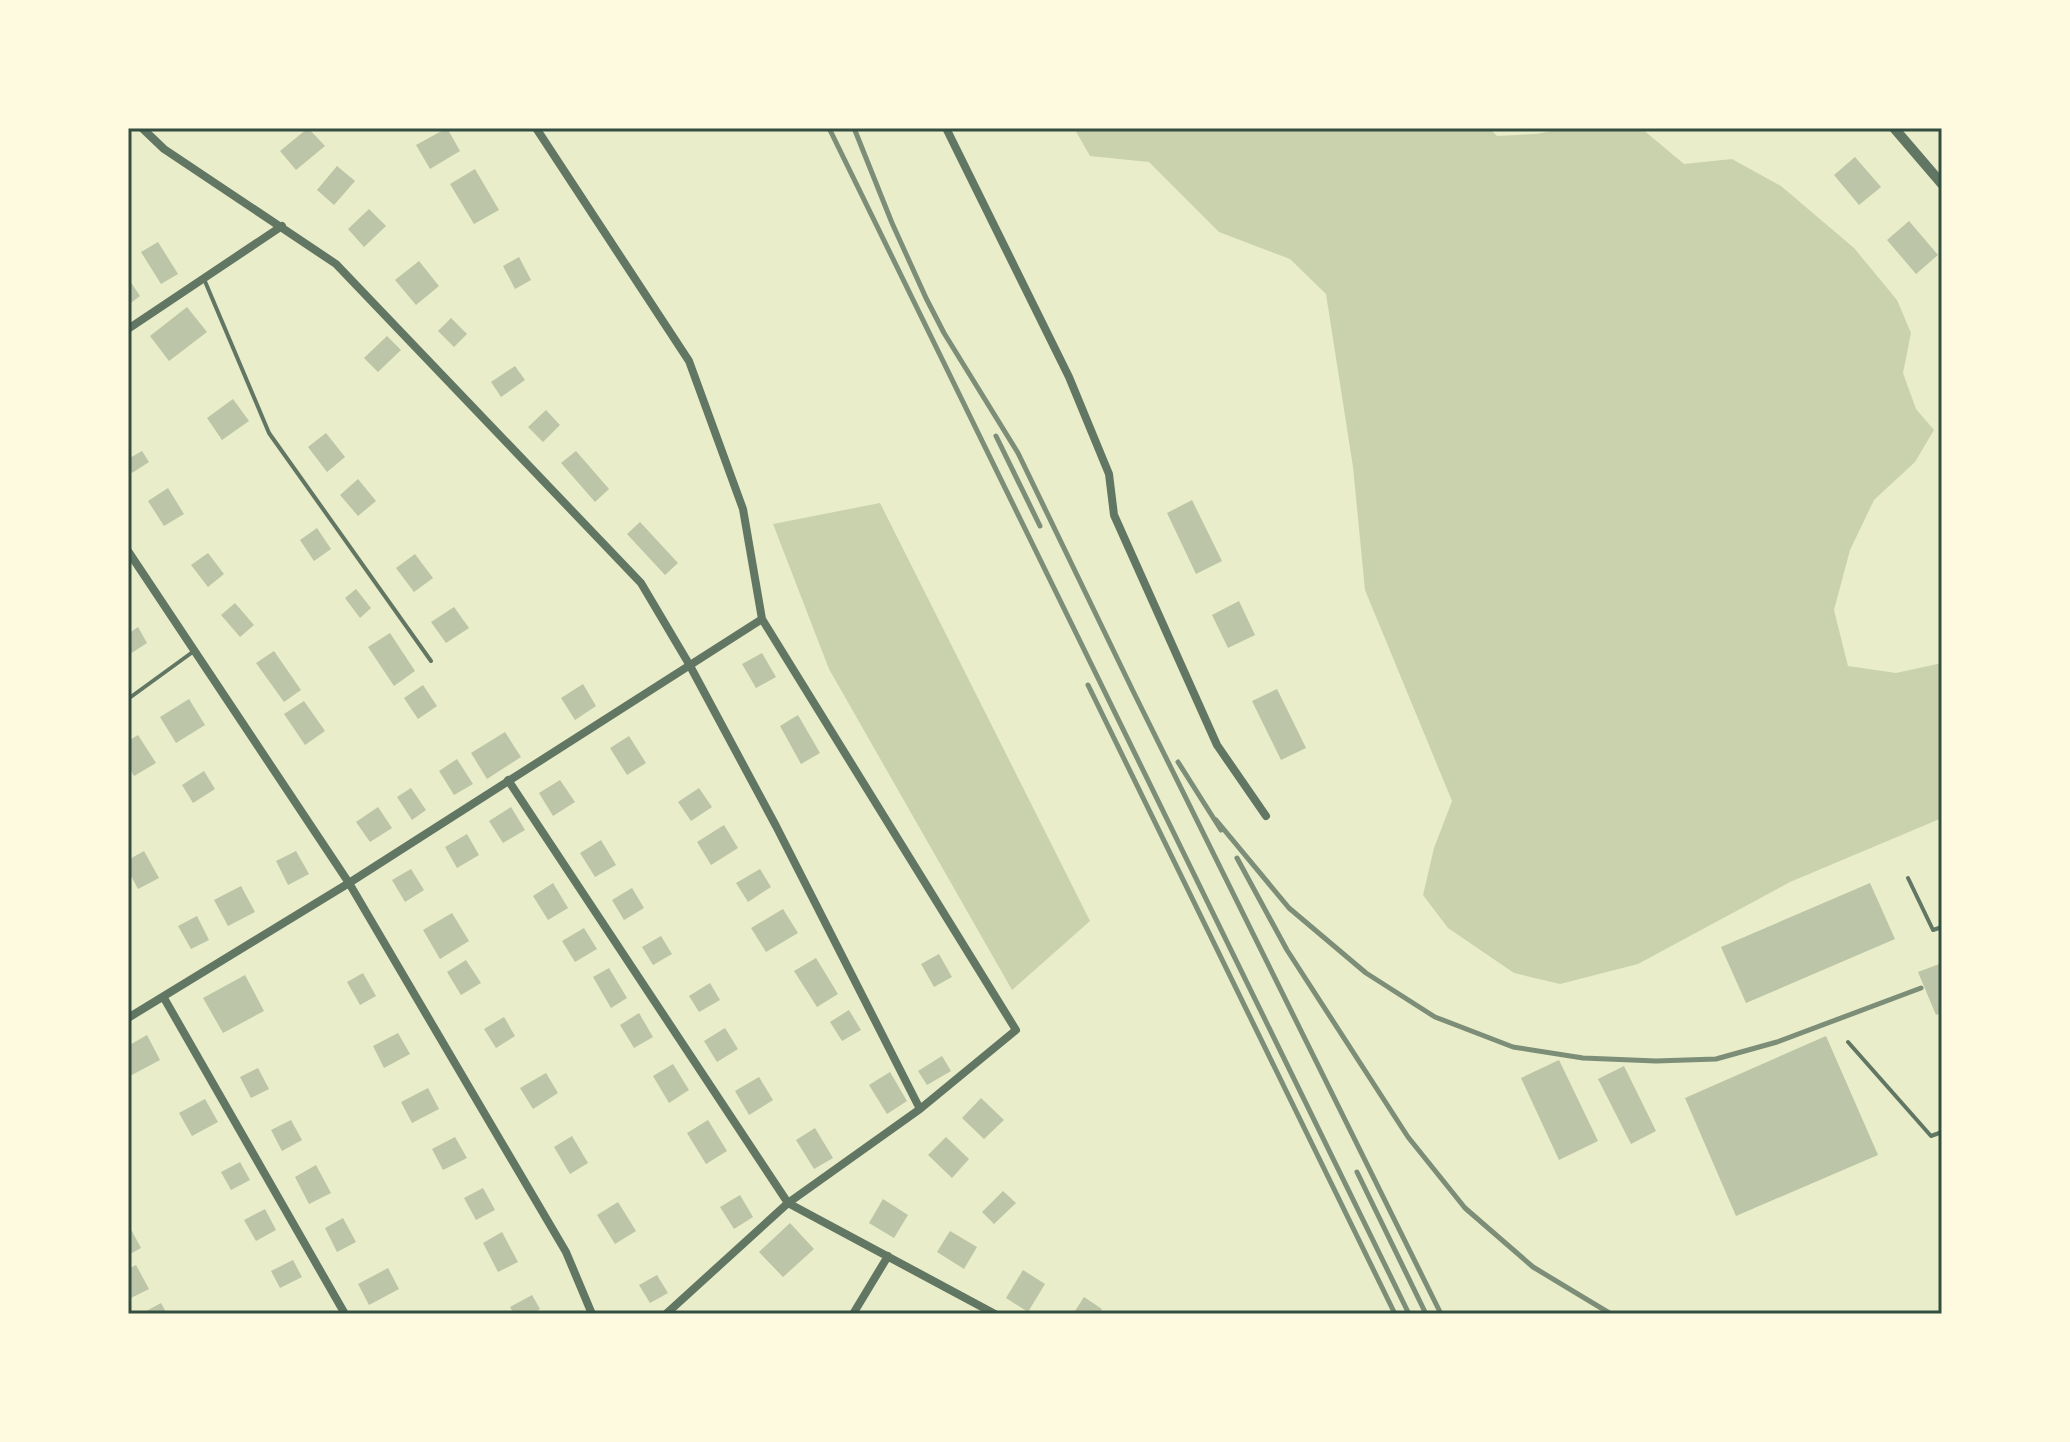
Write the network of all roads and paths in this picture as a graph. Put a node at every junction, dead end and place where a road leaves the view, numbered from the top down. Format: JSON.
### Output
{"nodes":[{"id":1,"x":142,"y":128,"type":"edge"},
{"id":2,"x":536,"y":128,"type":"edge"},
{"id":3,"x":946,"y":128,"type":"edge"},
{"id":4,"x":1894,"y":128,"type":"edge"},
{"id":5,"x":1942,"y":184,"type":"edge"},
{"id":6,"x":282,"y":226,"type":"junction"},
{"id":7,"x":204,"y":279,"type":"junction"},
{"id":8,"x":128,"y":329,"type":"edge"},
{"id":9,"x":128,"y":551,"type":"edge"},
{"id":10,"x":762,"y":619,"type":"junction"},
{"id":11,"x":194,"y":651,"type":"junction"},
{"id":12,"x":431,"y":661,"type":"dead end"},
{"id":13,"x":689,"y":664,"type":"junction"},
{"id":14,"x":128,"y":699,"type":"edge"},
{"id":15,"x":508,"y":780,"type":"junction"},
{"id":16,"x":1266,"y":816,"type":"dead end"},
{"id":17,"x":1908,"y":878,"type":"dead end"},
{"id":18,"x":349,"y":883,"type":"junction"},
{"id":19,"x":1942,"y":927,"type":"edge"},
{"id":20,"x":164,"y":998,"type":"junction"},
{"id":21,"x":128,"y":1018,"type":"edge"},
{"id":22,"x":1848,"y":1042,"type":"dead end"},
{"id":23,"x":920,"y":1109,"type":"junction"},
{"id":24,"x":1942,"y":1132,"type":"edge"},
{"id":25,"x":788,"y":1203,"type":"junction"},
{"id":26,"x":888,"y":1256,"type":"junction"},
{"id":27,"x":345,"y":1314,"type":"edge"},
{"id":28,"x":592,"y":1314,"type":"edge"},
{"id":29,"x":666,"y":1314,"type":"edge"},
{"id":30,"x":853,"y":1314,"type":"edge"},
{"id":31,"x":995,"y":1314,"type":"edge"}],
"edges":[{"from":1,"to":6,"type":"street"},
{"from":2,"to":10,"type":"street"},
{"from":3,"to":16,"type":"street"},
{"from":4,"to":5,"type":"street"},
{"from":6,"to":7,"type":"street"},
{"from":6,"to":13,"type":"street"},
{"from":7,"to":8,"type":"street"},
{"from":7,"to":12,"type":"lane"},
{"from":9,"to":11,"type":"street"},
{"from":10,"to":13,"type":"street"},
{"from":10,"to":23,"type":"street"},
{"from":11,"to":14,"type":"lane"},
{"from":11,"to":18,"type":"street"},
{"from":13,"to":15,"type":"street"},
{"from":13,"to":23,"type":"street"},
{"from":15,"to":18,"type":"street"},
{"from":15,"to":25,"type":"street"},
{"from":17,"to":19,"type":"lane"},
{"from":18,"to":20,"type":"street"},
{"from":18,"to":28,"type":"street"},
{"from":20,"to":21,"type":"street"},
{"from":20,"to":27,"type":"street"},
{"from":22,"to":24,"type":"lane"},
{"from":23,"to":25,"type":"street"},
{"from":25,"to":26,"type":"street"},
{"from":25,"to":29,"type":"street"},
{"from":26,"to":30,"type":"street"},
{"from":26,"to":31,"type":"street"}]}
